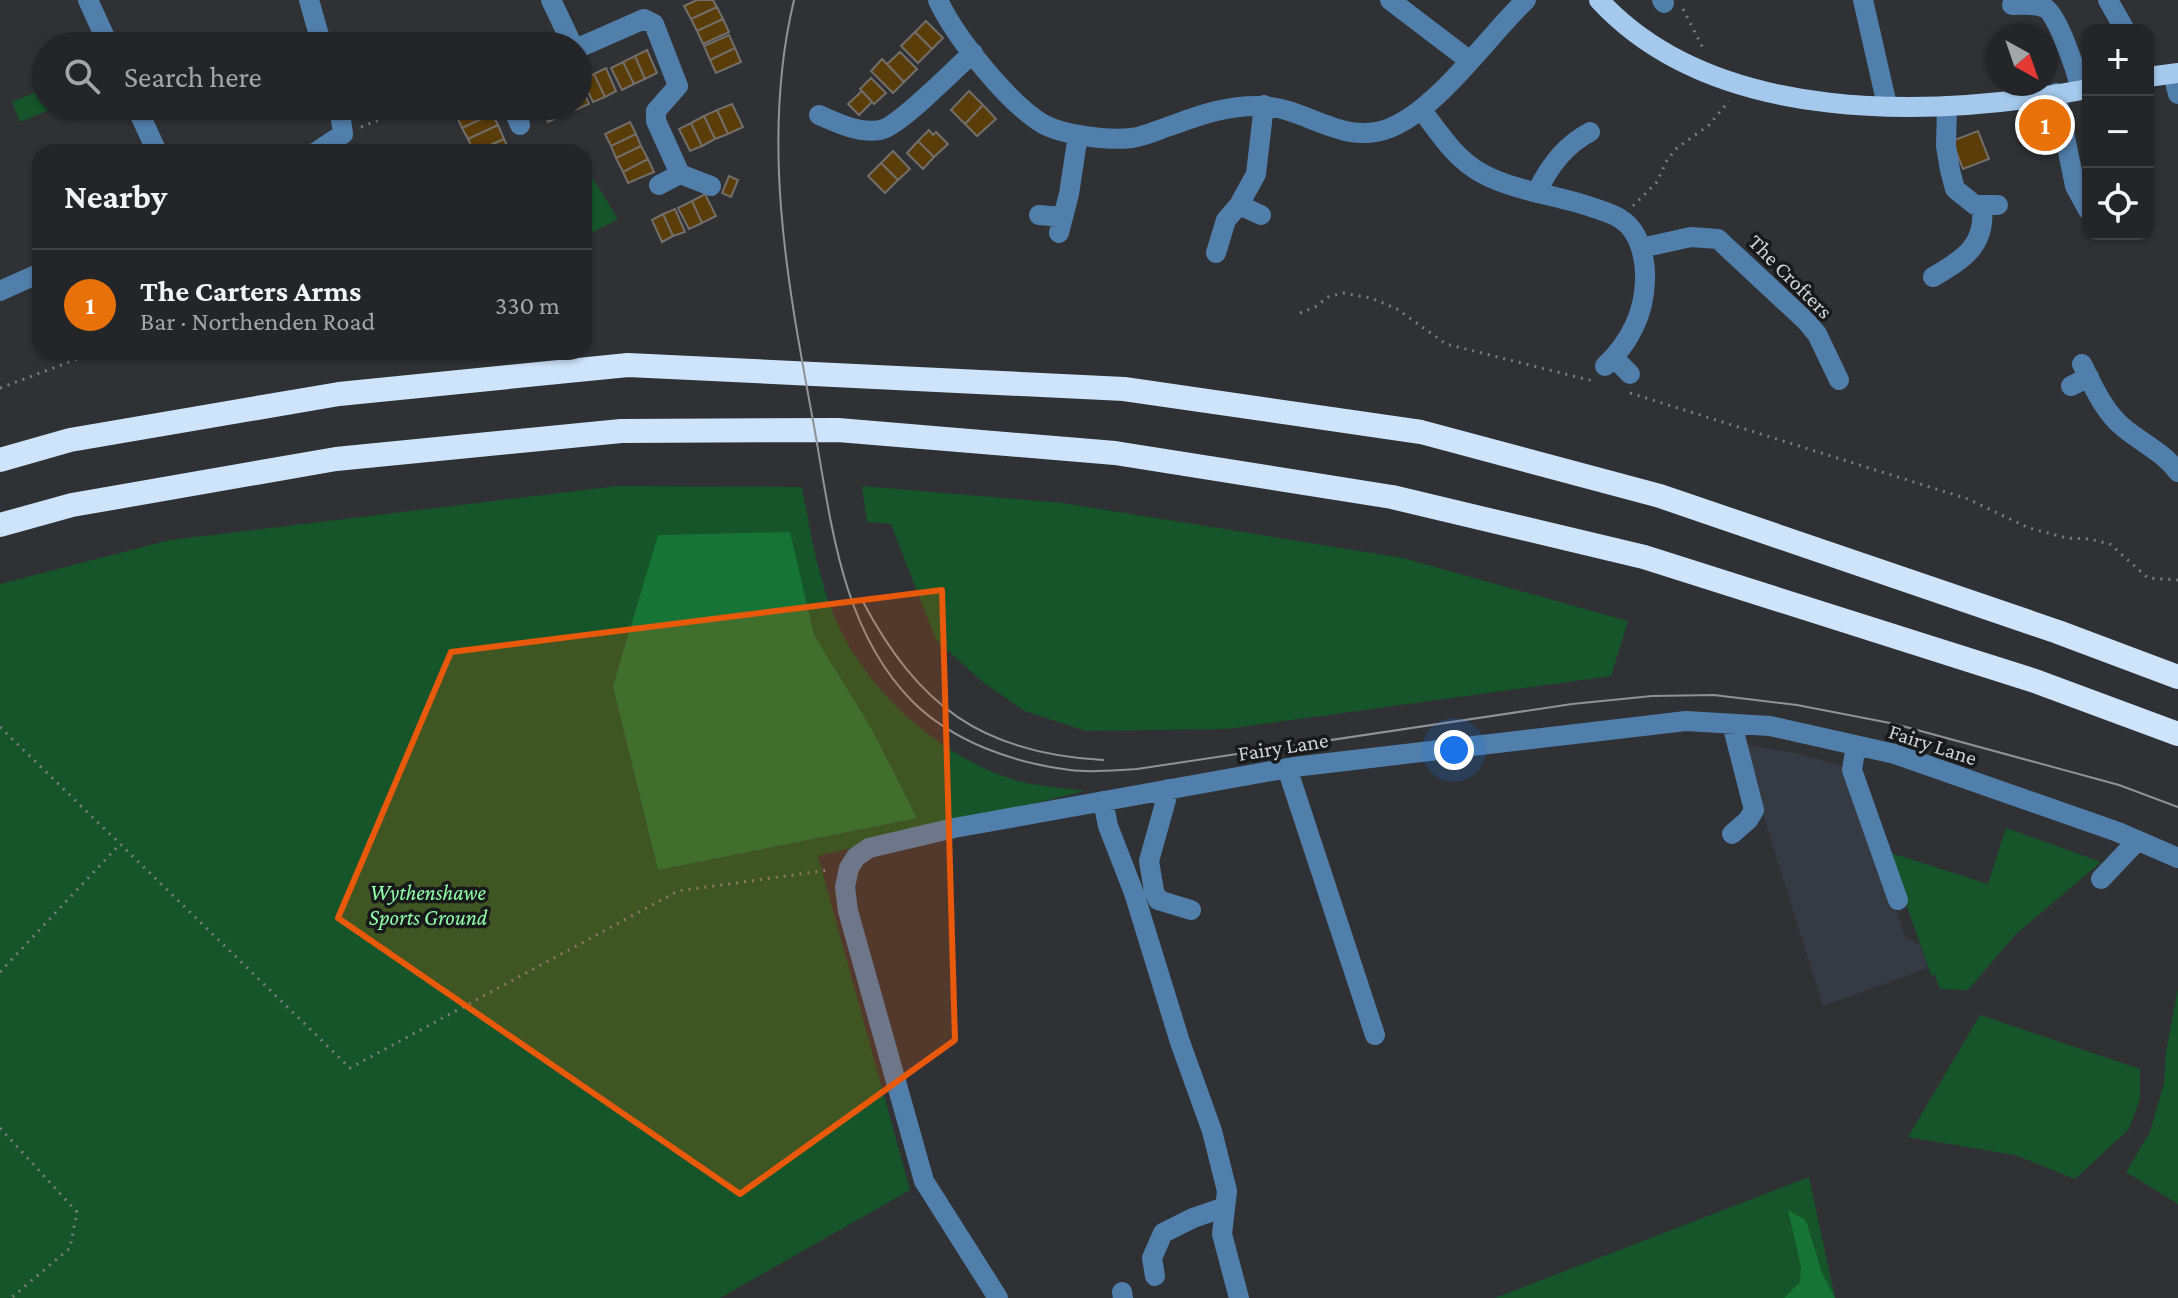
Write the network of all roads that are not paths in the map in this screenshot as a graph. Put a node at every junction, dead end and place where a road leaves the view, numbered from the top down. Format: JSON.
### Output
{"nodes":[{"id":1,"x":88,"y":0,"type":"edge"},
{"id":2,"x":309,"y":0,"type":"edge"},
{"id":3,"x":551,"y":0,"type":"edge"},
{"id":4,"x":938,"y":0,"type":"edge"},
{"id":5,"x":1390,"y":0,"type":"edge"},
{"id":6,"x":1526,"y":0,"type":"edge"},
{"id":7,"x":1599,"y":0,"type":"edge"},
{"id":8,"x":1863,"y":0,"type":"edge"},
{"id":9,"x":2108,"y":0,"type":"edge"},
{"id":10,"x":2012,"y":5,"type":"dead end"},
{"id":11,"x":2122,"y":24,"type":"edge"},
{"id":12,"x":103,"y":32,"type":"edge"},
{"id":13,"x":318,"y":32,"type":"edge"},
{"id":14,"x":568,"y":32,"type":"edge"},
{"id":15,"x":592,"y":40,"type":"edge"},
{"id":16,"x":973,"y":53,"type":"junction"},
{"id":17,"x":1470,"y":61,"type":"junction"},
{"id":18,"x":2154,"y":78,"type":"edge"},
{"id":19,"x":2176,"y":80,"type":"edge"},
{"id":20,"x":2082,"y":82,"type":"edge"},
{"id":21,"x":2082,"y":89,"type":"edge"},
{"id":22,"x":2058,"y":93,"type":"edge"},
{"id":23,"x":2031,"y":96,"type":"edge"},
{"id":24,"x":2057,"y":96,"type":"edge"},
{"id":25,"x":1264,"y":105,"type":"junction"},
{"id":26,"x":1887,"y":105,"type":"junction"},
{"id":27,"x":1947,"y":106,"type":"junction"},
{"id":28,"x":1421,"y":109,"type":"junction"},
{"id":29,"x":819,"y":115,"type":"dead end"},
{"id":30,"x":142,"y":120,"type":"edge"},
{"id":31,"x":341,"y":120,"type":"edge"},
{"id":32,"x":1590,"y":132,"type":"dead end"},
{"id":33,"x":1078,"y":135,"type":"junction"},
{"id":34,"x":153,"y":144,"type":"edge"},
{"id":35,"x":328,"y":144,"type":"edge"},
{"id":36,"x":680,"y":174,"type":"junction"},
{"id":37,"x":659,"y":185,"type":"dead end"},
{"id":38,"x":711,"y":186,"type":"dead end"},
{"id":39,"x":1537,"y":192,"type":"junction"},
{"id":40,"x":2082,"y":199,"type":"edge"},
{"id":41,"x":1233,"y":212,"type":"junction"},
{"id":42,"x":1039,"y":215,"type":"dead end"},
{"id":43,"x":1261,"y":215,"type":"dead end"},
{"id":44,"x":1641,"y":248,"type":"junction"},
{"id":45,"x":1216,"y":253,"type":"dead end"},
{"id":46,"x":32,"y":277,"type":"edge"},
{"id":47,"x":1933,"y":277,"type":"dead end"},
{"id":48,"x":0,"y":291,"type":"edge"},
{"id":49,"x":2081,"y":376,"type":"dead end"},
{"id":50,"x":1839,"y":380,"type":"dead end"},
{"id":51,"x":1625,"y":382,"type":"road end"},
{"id":52,"x":0,"y":460,"type":"edge"},
{"id":53,"x":2178,"y":472,"type":"edge"},
{"id":54,"x":0,"y":525,"type":"edge"},
{"id":55,"x":2178,"y":677,"type":"edge"},
{"id":56,"x":1732,"y":724,"type":"junction"},
{"id":57,"x":2178,"y":734,"type":"edge"},
{"id":58,"x":1856,"y":745,"type":"junction"},
{"id":59,"x":1287,"y":768,"type":"junction"},
{"id":60,"x":1169,"y":789,"type":"junction"},
{"id":61,"x":1103,"y":801,"type":"junction"},
{"id":62,"x":1732,"y":834,"type":"dead end"},
{"id":63,"x":2137,"y":841,"type":"junction"},
{"id":64,"x":2178,"y":858,"type":"edge"},
{"id":65,"x":2101,"y":879,"type":"dead end"},
{"id":66,"x":1898,"y":900,"type":"dead end"},
{"id":67,"x":1191,"y":910,"type":"dead end"},
{"id":68,"x":1375,"y":1035,"type":"dead end"},
{"id":69,"x":1225,"y":1207,"type":"junction"},
{"id":70,"x":1155,"y":1276,"type":"dead end"},
{"id":71,"x":998,"y":1298,"type":"edge"},
{"id":72,"x":1239,"y":1298,"type":"edge"}],
"edges":[{"from":1,"to":12,"type":"street"},
{"from":2,"to":13,"type":"street"},
{"from":3,"to":14,"type":"street"},
{"from":4,"to":16,"type":"street"},
{"from":5,"to":17,"type":"street"},
{"from":6,"to":17,"type":"street"},
{"from":7,"to":26,"type":"main road"},
{"from":8,"to":26,"type":"street"},
{"from":9,"to":11,"type":"street"},
{"from":10,"to":20,"type":"street"},
{"from":15,"to":36,"type":"street"},
{"from":16,"to":29,"type":"street"},
{"from":16,"to":33,"type":"street"},
{"from":17,"to":28,"type":"street"},
{"from":18,"to":19,"type":"main road"},
{"from":21,"to":22,"type":"main road"},
{"from":23,"to":27,"type":"main road"},
{"from":24,"to":40,"type":"street"},
{"from":25,"to":28,"type":"street"},
{"from":25,"to":33,"type":"street"},
{"from":25,"to":41,"type":"street"},
{"from":26,"to":27,"type":"main road"},
{"from":27,"to":47,"type":"street"},
{"from":28,"to":39,"type":"street"},
{"from":30,"to":34,"type":"street"},
{"from":31,"to":35,"type":"street"},
{"from":32,"to":39,"type":"street"},
{"from":33,"to":42,"type":"street"},
{"from":36,"to":37,"type":"street"},
{"from":36,"to":38,"type":"street"},
{"from":39,"to":44,"type":"street"},
{"from":41,"to":43,"type":"street"},
{"from":41,"to":45,"type":"street"},
{"from":44,"to":50,"type":"street","name":"The Crofters"},
{"from":44,"to":51,"type":"street"},
{"from":46,"to":48,"type":"street"},
{"from":49,"to":53,"type":"street"},
{"from":52,"to":55,"type":"highway"},
{"from":54,"to":57,"type":"highway"},
{"from":56,"to":58,"type":"street","name":"Fairy Lane"},
{"from":56,"to":59,"type":"street","name":"Fairy Lane"},
{"from":56,"to":62,"type":"street"},
{"from":58,"to":63,"type":"street","name":"Fairy Lane"},
{"from":58,"to":66,"type":"street"},
{"from":59,"to":60,"type":"street","name":"Fairy Lane"},
{"from":59,"to":68,"type":"street"},
{"from":60,"to":61,"type":"street","name":"Fairy Lane"},
{"from":60,"to":67,"type":"street"},
{"from":61,"to":69,"type":"street"},
{"from":61,"to":71,"type":"street","name":"Fairy Lane"},
{"from":63,"to":64,"type":"street","name":"Fairy Lane"},
{"from":63,"to":65,"type":"street"},
{"from":69,"to":70,"type":"street"},
{"from":69,"to":72,"type":"street"}]}
